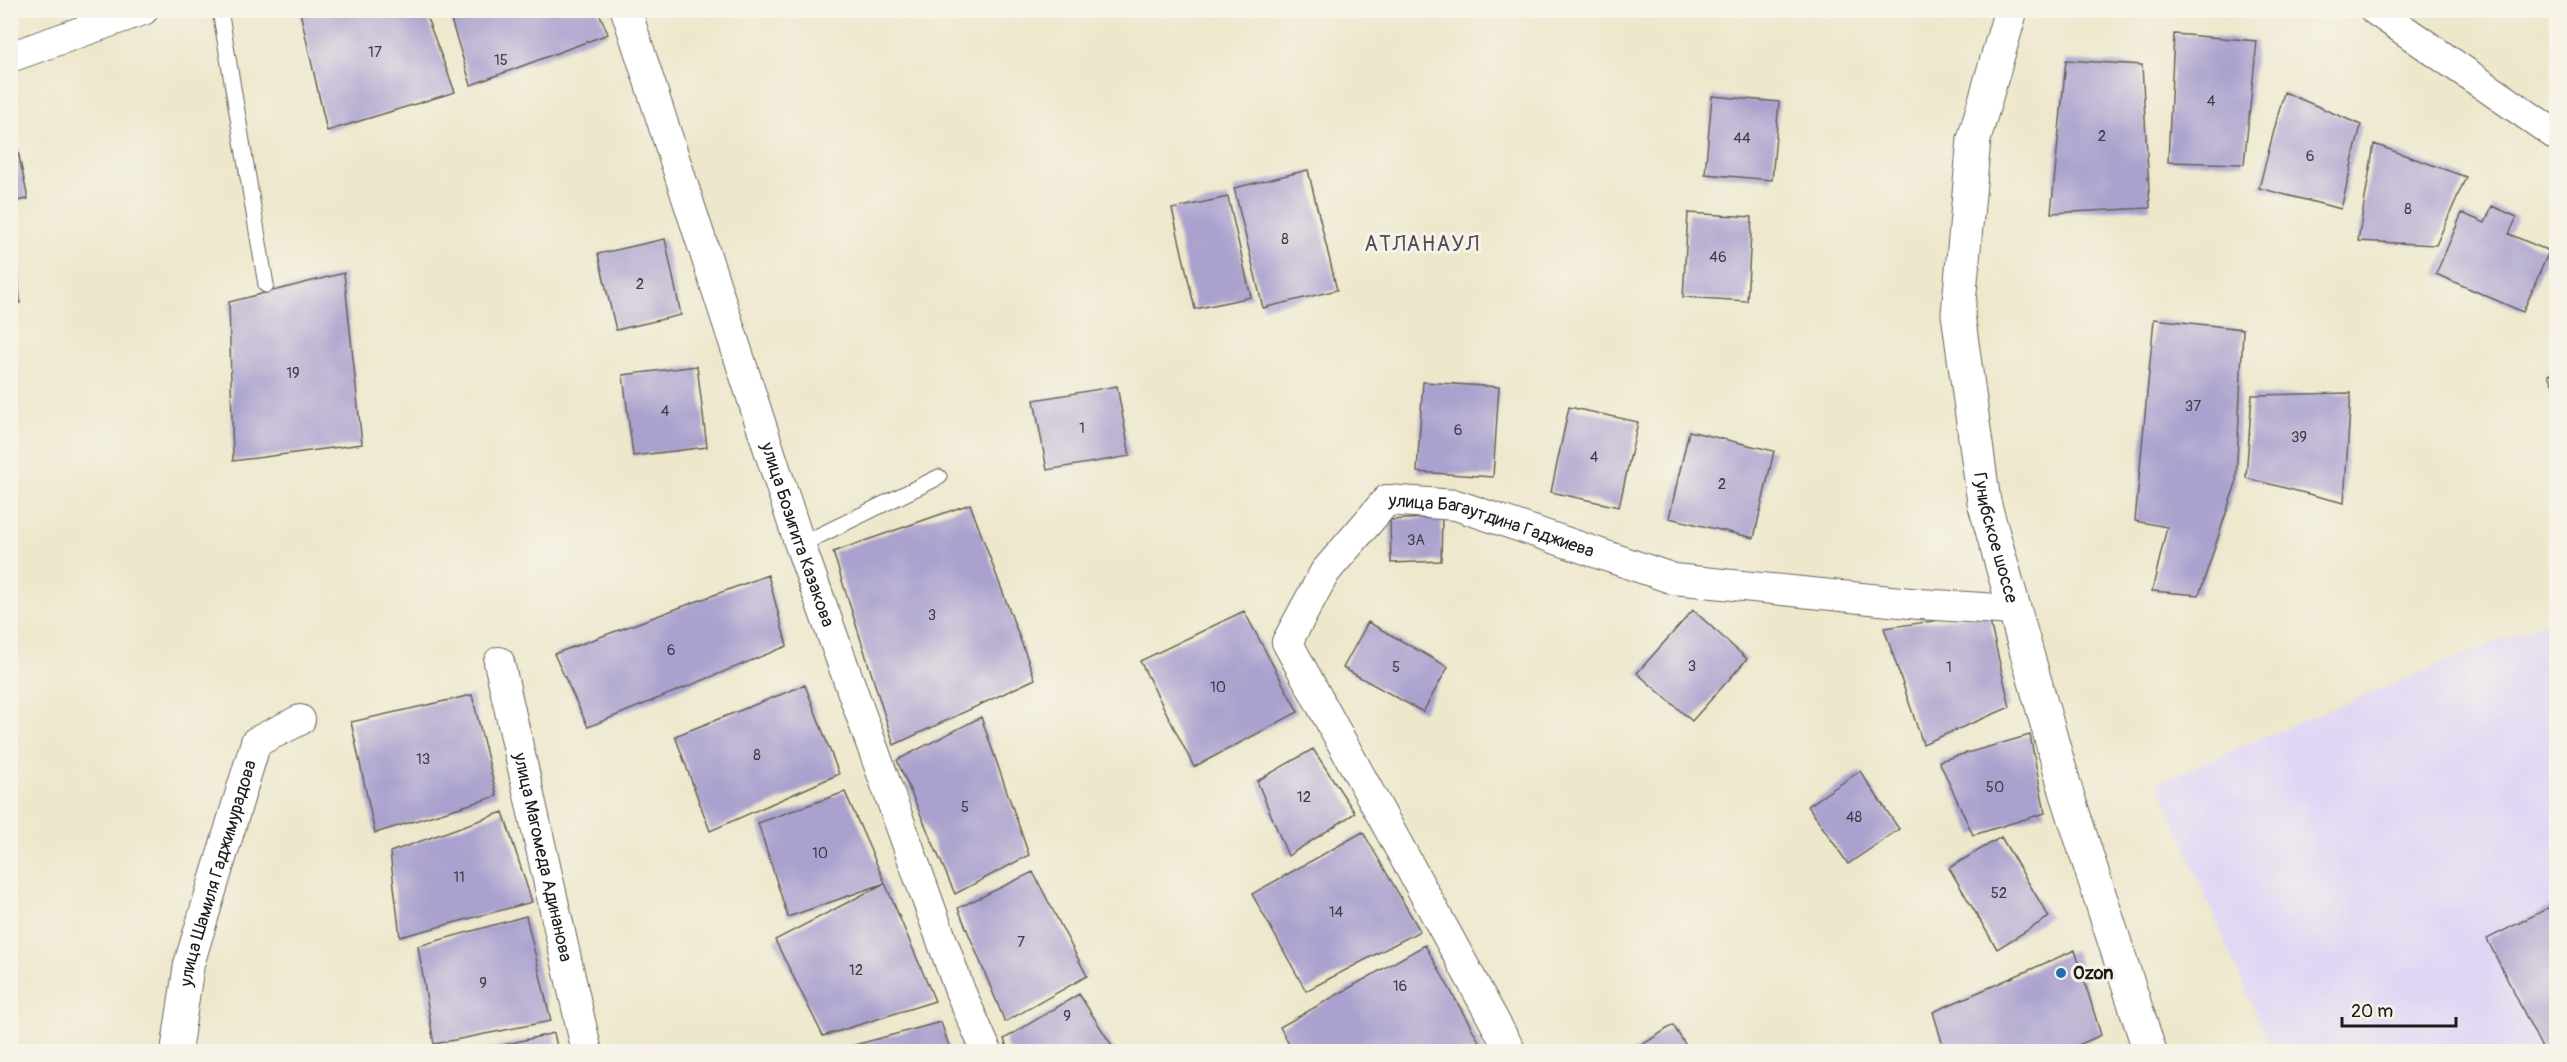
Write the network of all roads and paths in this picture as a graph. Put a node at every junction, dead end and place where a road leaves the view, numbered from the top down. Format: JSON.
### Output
{"nodes":[{"id":1,"x":143,"y":10,"type":"edge"},
{"id":2,"x":220,"y":10,"type":"edge"},
{"id":3,"x":626,"y":10,"type":"edge"},
{"id":4,"x":2011,"y":10,"type":"edge"},
{"id":5,"x":2375,"y":10,"type":"edge"},
{"id":6,"x":10,"y":57,"type":"edge"},
{"id":7,"x":2556,"y":135,"type":"edge"},
{"id":8,"x":266,"y":285,"type":"dead end"},
{"id":9,"x":939,"y":477,"type":"dead end"},
{"id":10,"x":800,"y":545,"type":"junction"},
{"id":11,"x":2014,"y":610,"type":"junction"},
{"id":12,"x":499,"y":662,"type":"dead end"},
{"id":13,"x":300,"y":720,"type":"dead end"},
{"id":14,"x":176,"y":1052,"type":"edge"},
{"id":15,"x":587,"y":1052,"type":"edge"},
{"id":16,"x":987,"y":1052,"type":"edge"},
{"id":17,"x":1510,"y":1052,"type":"edge"},
{"id":18,"x":2150,"y":1052,"type":"edge"}],
"edges":[{"from":1,"to":6,"type":"street"},
{"from":2,"to":8,"type":"lane"},
{"from":3,"to":10,"type":"street","name":"улица Бозигита Казакова"},
{"from":4,"to":11,"type":"main road","name":"Гунибское шоссе"},
{"from":5,"to":7,"type":"street"},
{"from":9,"to":10,"type":"lane"},
{"from":10,"to":16,"type":"street","name":"улица Бозигита Казакова"},
{"from":11,"to":17,"type":"street","name":"улица Багаутдина Гаджиева"},
{"from":11,"to":18,"type":"main road","name":"Гунибское шоссе"},
{"from":12,"to":15,"type":"street","name":"улица Магомеда Адинанова"},
{"from":13,"to":14,"type":"street","name":"улица Шамиля Гаджимурадова"}]}
